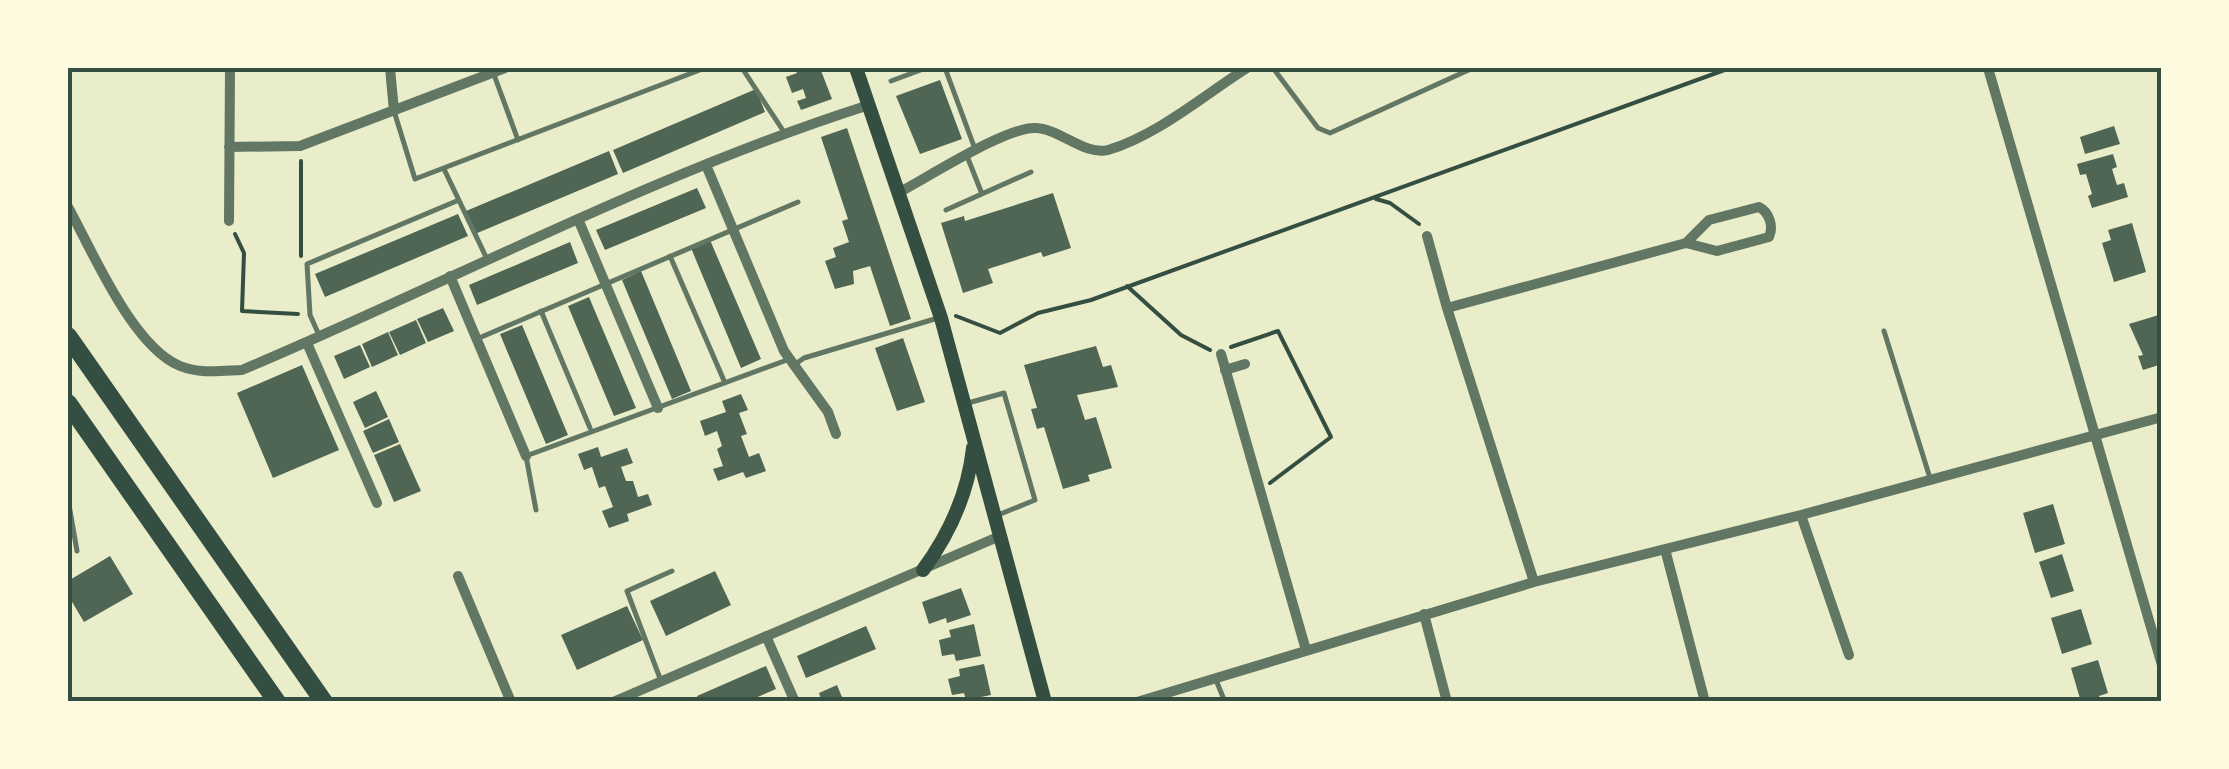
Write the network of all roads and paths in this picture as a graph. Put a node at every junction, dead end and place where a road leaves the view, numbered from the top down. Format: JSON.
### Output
{"nodes":[{"id":1,"x":230,"y":68,"type":"edge"},
{"id":2,"x":390,"y":68,"type":"edge"},
{"id":3,"x":505,"y":68,"type":"edge"},
{"id":4,"x":705,"y":68,"type":"edge"},
{"id":5,"x":742,"y":68,"type":"edge"},
{"id":6,"x":856,"y":68,"type":"edge"},
{"id":7,"x":926,"y":68,"type":"edge"},
{"id":8,"x":945,"y":68,"type":"edge"},
{"id":9,"x":1247,"y":68,"type":"edge"},
{"id":10,"x":1273,"y":68,"type":"edge"},
{"id":11,"x":1474,"y":68,"type":"edge"},
{"id":12,"x":1730,"y":68,"type":"edge"},
{"id":13,"x":1988,"y":68,"type":"edge"},
{"id":14,"x":493,"y":72,"type":"junction"},
{"id":15,"x":891,"y":81,"type":"dead end"},
{"id":16,"x":869,"y":105,"type":"junction"},
{"id":17,"x":394,"y":111,"type":"junction"},
{"id":18,"x":785,"y":132,"type":"junction"},
{"id":19,"x":518,"y":140,"type":"junction"},
{"id":20,"x":300,"y":146,"type":"junction"},
{"id":21,"x":229,"y":147,"type":"junction"},
{"id":22,"x":971,"y":154,"type":"junction"},
{"id":23,"x":706,"y":165,"type":"junction"},
{"id":24,"x":444,"y":169,"type":"junction"},
{"id":25,"x":1031,"y":172,"type":"dead end"},
{"id":26,"x":898,"y":193,"type":"junction"},
{"id":27,"x":982,"y":194,"type":"junction"},
{"id":28,"x":1373,"y":198,"type":"junction"},
{"id":29,"x":459,"y":200,"type":"junction"},
{"id":30,"x":798,"y":202,"type":"dead end"},
{"id":31,"x":68,"y":207,"type":"edge"},
{"id":32,"x":946,"y":210,"type":"dead end"},
{"id":33,"x":578,"y":219,"type":"junction"},
{"id":34,"x":229,"y":221,"type":"joint"},
{"id":35,"x":733,"y":229,"type":"junction"},
{"id":36,"x":1428,"y":236,"type":"joint"},
{"id":37,"x":1686,"y":243,"type":"junction"},
{"id":38,"x":670,"y":256,"type":"junction"},
{"id":39,"x":300,"y":260,"type":"dead end"},
{"id":40,"x":487,"y":260,"type":"junction"},
{"id":41,"x":450,"y":276,"type":"junction"},
{"id":42,"x":604,"y":284,"type":"junction"},
{"id":43,"x":1127,"y":286,"type":"junction"},
{"id":44,"x":1447,"y":308,"type":"junction"},
{"id":45,"x":541,"y":312,"type":"junction"},
{"id":46,"x":941,"y":319,"type":"junction"},
{"id":47,"x":1884,"y":331,"type":"dead end"},
{"id":48,"x":68,"y":336,"type":"edge"},
{"id":49,"x":320,"y":337,"type":"junction"},
{"id":50,"x":476,"y":339,"type":"junction"},
{"id":51,"x":307,"y":343,"type":"junction"},
{"id":52,"x":1221,"y":354,"type":"junction"},
{"id":53,"x":792,"y":362,"type":"junction"},
{"id":54,"x":1244,"y":364,"type":"dead end"},
{"id":55,"x":1226,"y":370,"type":"junction"},
{"id":56,"x":725,"y":384,"type":"junction"},
{"id":57,"x":68,"y":404,"type":"edge"},
{"id":58,"x":965,"y":404,"type":"junction"},
{"id":59,"x":658,"y":408,"type":"junction"},
{"id":60,"x":2162,"y":418,"type":"edge"},
{"id":61,"x":591,"y":430,"type":"junction"},
{"id":62,"x":836,"y":434,"type":"dead end"},
{"id":63,"x":974,"y":436,"type":"junction"},
{"id":64,"x":2095,"y":438,"type":"junction"},
{"id":65,"x":526,"y":456,"type":"junction"},
{"id":66,"x":1930,"y":478,"type":"junction"},
{"id":67,"x":1260,"y":491,"type":"junction"},
{"id":68,"x":68,"y":498,"type":"edge"},
{"id":69,"x":377,"y":503,"type":"dead end"},
{"id":70,"x":536,"y":510,"type":"dead end"},
{"id":71,"x":1801,"y":515,"type":"junction"},
{"id":72,"x":996,"y":516,"type":"junction"},
{"id":73,"x":1000,"y":536,"type":"junction"},
{"id":74,"x":1664,"y":549,"type":"junction"},
{"id":75,"x":78,"y":551,"type":"dead end"},
{"id":76,"x":922,"y":570,"type":"junction"},
{"id":77,"x":672,"y":571,"type":"dead end"},
{"id":78,"x":458,"y":576,"type":"dead end"},
{"id":79,"x":1534,"y":582,"type":"junction"},
{"id":80,"x":1424,"y":614,"type":"junction"},
{"id":81,"x":766,"y":636,"type":"junction"},
{"id":82,"x":1306,"y":650,"type":"junction"},
{"id":83,"x":1849,"y":655,"type":"dead end"},
{"id":84,"x":2161,"y":662,"type":"edge"},
{"id":85,"x":1214,"y":677,"type":"junction"},
{"id":86,"x":661,"y":682,"type":"junction"},
{"id":87,"x":278,"y":702,"type":"edge"},
{"id":88,"x":324,"y":702,"type":"edge"},
{"id":89,"x":512,"y":702,"type":"edge"},
{"id":90,"x":614,"y":702,"type":"edge"},
{"id":91,"x":794,"y":702,"type":"edge"},
{"id":92,"x":1045,"y":702,"type":"edge"},
{"id":93,"x":1137,"y":702,"type":"edge"},
{"id":94,"x":1224,"y":702,"type":"edge"},
{"id":95,"x":1447,"y":702,"type":"edge"},
{"id":96,"x":1705,"y":702,"type":"edge"}],
"edges":[{"from":1,"to":21,"type":"street"},
{"from":2,"to":17,"type":"street"},
{"from":3,"to":14,"type":"street"},
{"from":4,"to":19,"type":"lane"},
{"from":5,"to":18,"type":"lane"},
{"from":6,"to":16,"type":"main road"},
{"from":7,"to":15,"type":"lane"},
{"from":8,"to":22,"type":"lane"},
{"from":9,"to":22,"type":"street"},
{"from":10,"to":11,"type":"lane"},
{"from":12,"to":28,"type":"path"},
{"from":13,"to":64,"type":"street"},
{"from":14,"to":17,"type":"street"},
{"from":14,"to":19,"type":"lane"},
{"from":16,"to":18,"type":"street"},
{"from":16,"to":26,"type":"main road"},
{"from":17,"to":20,"type":"street"},
{"from":17,"to":24,"type":"lane"},
{"from":18,"to":23,"type":"street"},
{"from":19,"to":24,"type":"lane"},
{"from":20,"to":21,"type":"street"},
{"from":20,"to":39,"type":"path"},
{"from":21,"to":34,"type":"street"},
{"from":22,"to":26,"type":"street"},
{"from":22,"to":27,"type":"lane"},
{"from":23,"to":33,"type":"street"},
{"from":23,"to":35,"type":"street"},
{"from":24,"to":29,"type":"lane"},
{"from":25,"to":27,"type":"lane"},
{"from":26,"to":46,"type":"main road"},
{"from":27,"to":32,"type":"lane"},
{"from":28,"to":36,"type":"path"},
{"from":28,"to":43,"type":"path"},
{"from":29,"to":40,"type":"lane"},
{"from":29,"to":49,"type":"lane"},
{"from":30,"to":35,"type":"lane"},
{"from":31,"to":51,"type":"street"},
{"from":33,"to":40,"type":"street"},
{"from":33,"to":42,"type":"street"},
{"from":34,"to":51,"type":"path"},
{"from":35,"to":38,"type":"lane"},
{"from":35,"to":53,"type":"street"},
{"from":36,"to":44,"type":"street"},
{"from":37,"to":37,"type":"street"},
{"from":37,"to":44,"type":"street"},
{"from":38,"to":42,"type":"lane"},
{"from":38,"to":56,"type":"lane"},
{"from":40,"to":41,"type":"street"},
{"from":41,"to":49,"type":"street"},
{"from":41,"to":50,"type":"street"},
{"from":42,"to":45,"type":"lane"},
{"from":42,"to":59,"type":"street"},
{"from":43,"to":46,"type":"path"},
{"from":43,"to":52,"type":"path"},
{"from":44,"to":79,"type":"street"},
{"from":45,"to":50,"type":"lane"},
{"from":45,"to":61,"type":"lane"},
{"from":46,"to":53,"type":"lane"},
{"from":46,"to":58,"type":"main road"},
{"from":47,"to":66,"type":"lane"},
{"from":48,"to":88,"type":"highway"},
{"from":49,"to":51,"type":"street"},
{"from":50,"to":65,"type":"street"},
{"from":51,"to":69,"type":"street"},
{"from":52,"to":55,"type":"street"},
{"from":52,"to":67,"type":"path"},
{"from":53,"to":56,"type":"lane"},
{"from":53,"to":62,"type":"street"},
{"from":54,"to":55,"type":"street"},
{"from":55,"to":67,"type":"street"},
{"from":56,"to":59,"type":"lane"},
{"from":57,"to":87,"type":"highway"},
{"from":58,"to":63,"type":"main road"},
{"from":58,"to":72,"type":"lane"},
{"from":59,"to":61,"type":"lane"},
{"from":60,"to":64,"type":"street"},
{"from":61,"to":65,"type":"lane"},
{"from":63,"to":72,"type":"main road"},
{"from":63,"to":76,"type":"main road"},
{"from":64,"to":66,"type":"street"},
{"from":64,"to":84,"type":"street"},
{"from":65,"to":70,"type":"lane"},
{"from":66,"to":71,"type":"street"},
{"from":67,"to":82,"type":"street"},
{"from":68,"to":75,"type":"lane"},
{"from":71,"to":74,"type":"street"},
{"from":71,"to":83,"type":"street"},
{"from":72,"to":73,"type":"main road"},
{"from":73,"to":76,"type":"street"},
{"from":73,"to":92,"type":"main road"},
{"from":74,"to":79,"type":"street"},
{"from":74,"to":96,"type":"street"},
{"from":76,"to":81,"type":"street"},
{"from":77,"to":86,"type":"lane"},
{"from":78,"to":89,"type":"street"},
{"from":79,"to":80,"type":"street"},
{"from":80,"to":82,"type":"street"},
{"from":80,"to":95,"type":"street"},
{"from":81,"to":86,"type":"street"},
{"from":81,"to":91,"type":"street"},
{"from":82,"to":85,"type":"street"},
{"from":85,"to":93,"type":"street"},
{"from":85,"to":94,"type":"lane"},
{"from":86,"to":90,"type":"street"}]}
